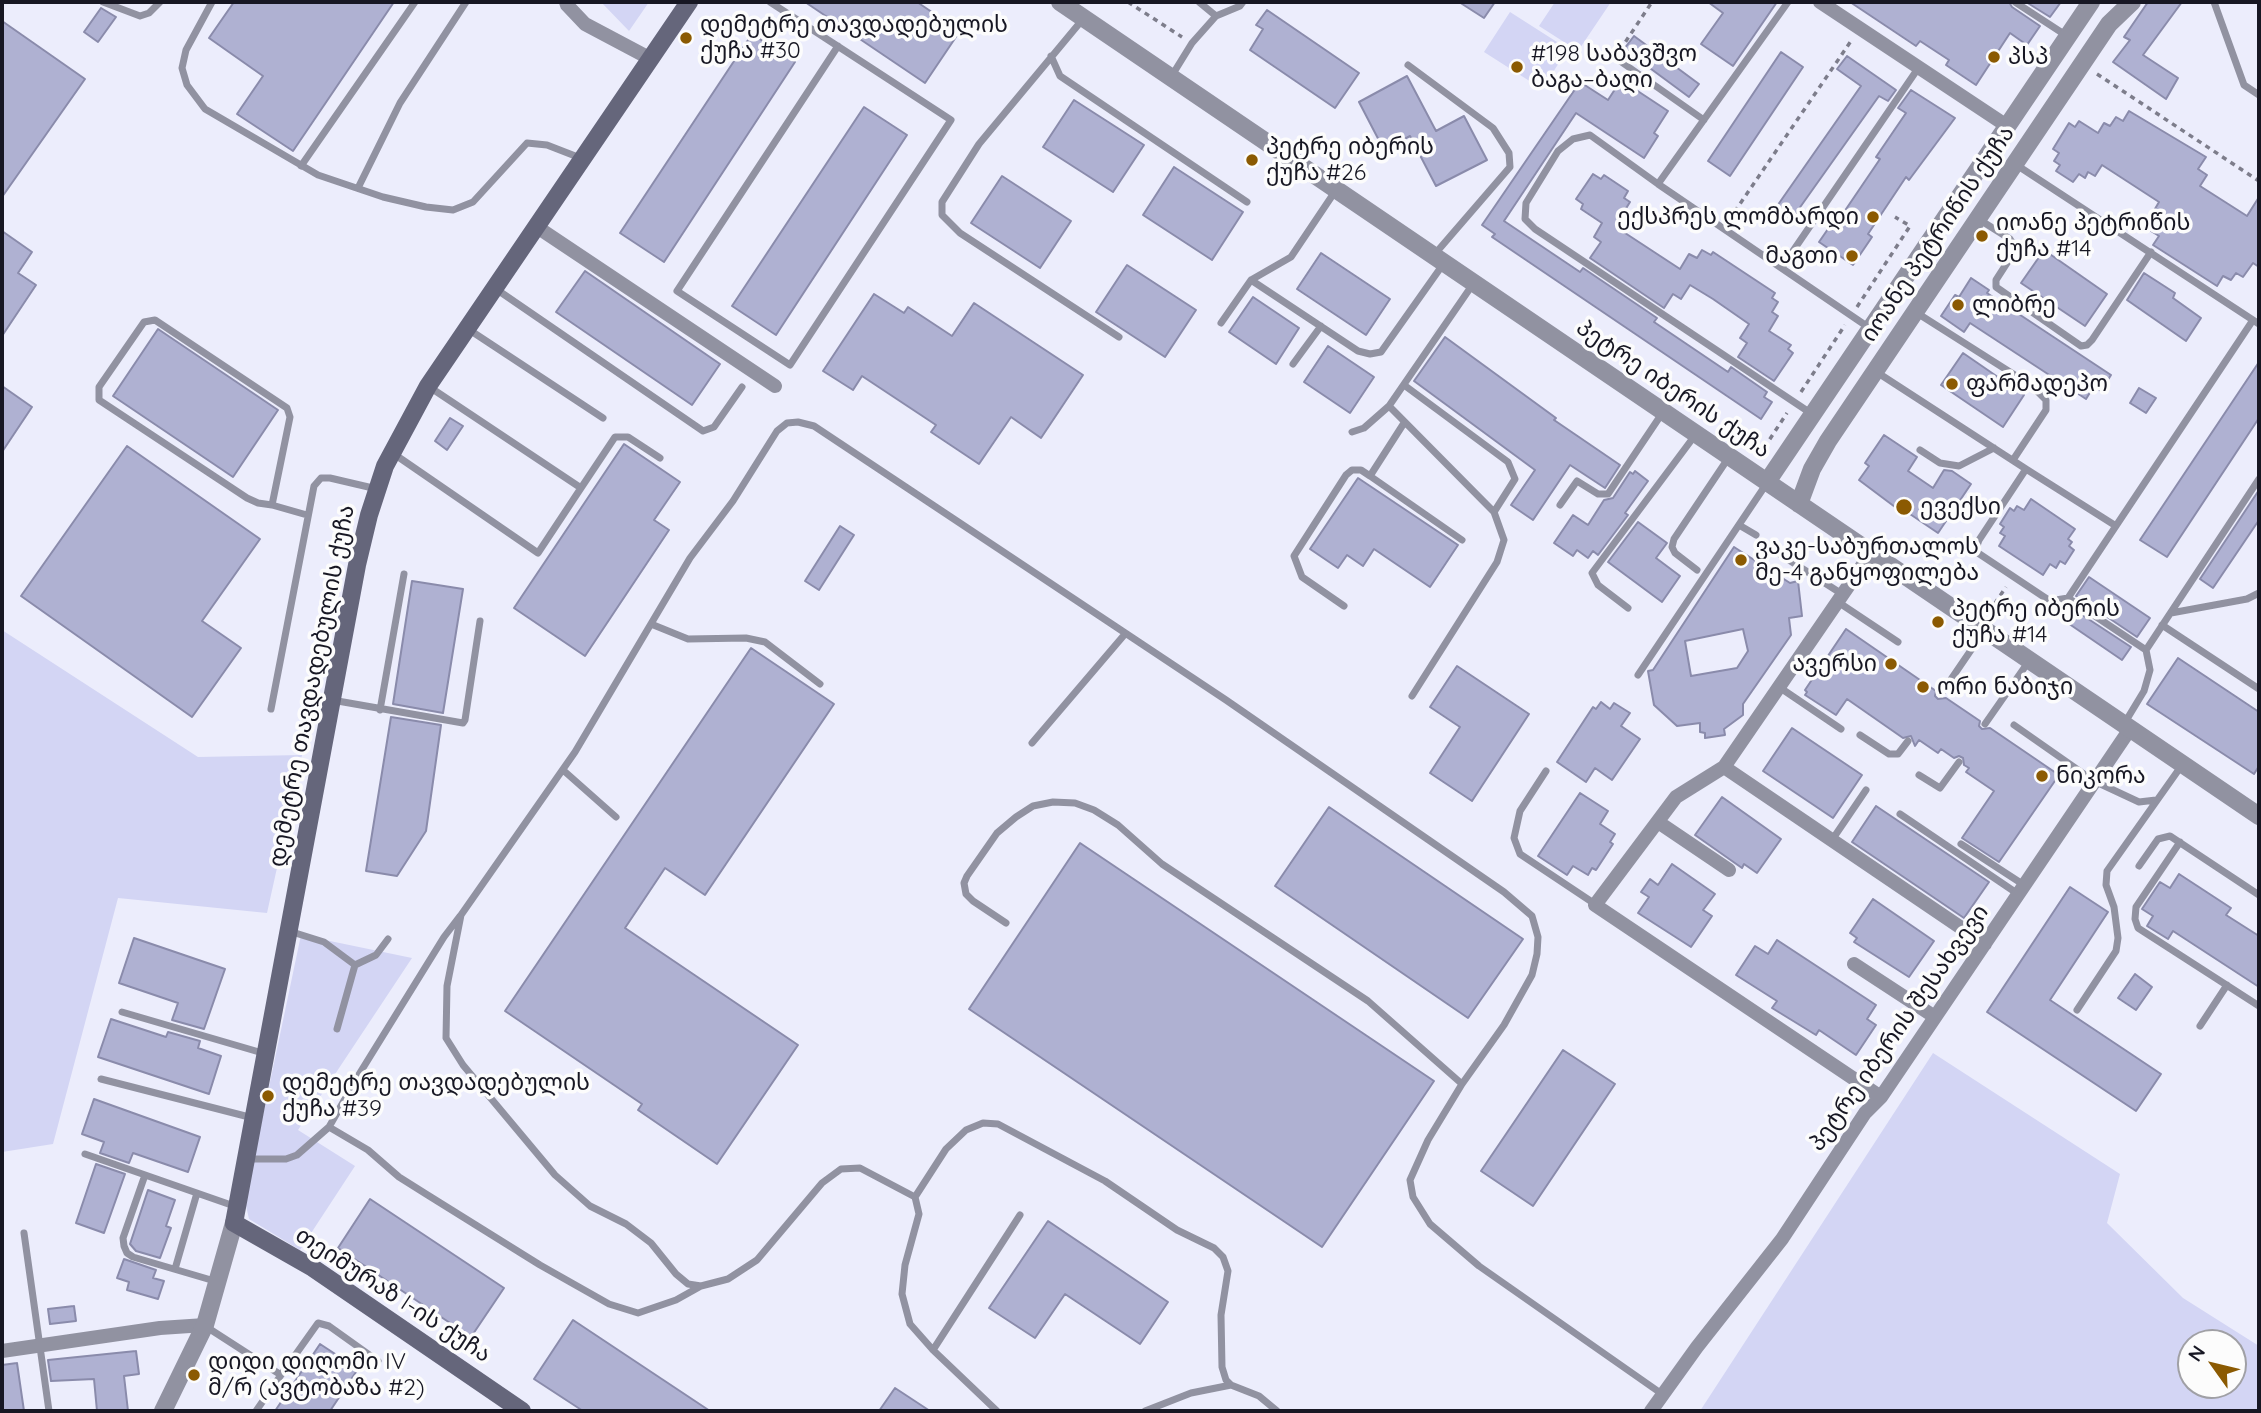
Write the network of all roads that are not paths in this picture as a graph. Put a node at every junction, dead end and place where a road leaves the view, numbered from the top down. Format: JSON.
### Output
{"nodes":[{"id":1,"x":103,"y":2,"type":"edge"},
{"id":2,"x":160,"y":2,"type":"edge"},
{"id":3,"x":212,"y":2,"type":"edge"},
{"id":4,"x":415,"y":2,"type":"edge"},
{"id":5,"x":466,"y":2,"type":"edge"},
{"id":6,"x":566,"y":2,"type":"edge"},
{"id":7,"x":689,"y":2,"type":"edge"},
{"id":8,"x":770,"y":2,"type":"edge"},
{"id":9,"x":1060,"y":2,"type":"edge"},
{"id":10,"x":1199,"y":2,"type":"edge"},
{"id":11,"x":1243,"y":2,"type":"edge"},
{"id":12,"x":1788,"y":2,"type":"edge"},
{"id":13,"x":1820,"y":2,"type":"edge"},
{"id":14,"x":2015,"y":2,"type":"edge"},
{"id":15,"x":2121,"y":2,"type":"edge"},
{"id":16,"x":2130,"y":2,"type":"edge"},
{"id":17,"x":2214,"y":2,"type":"edge"},
{"id":18,"x":2095,"y":4,"type":"edge"},
{"id":19,"x":1216,"y":16,"type":"junction"},
{"id":20,"x":1084,"y":18,"type":"junction"},
{"id":21,"x":2109,"y":24,"type":"junction"},
{"id":22,"x":2067,"y":36,"type":"junction"},
{"id":23,"x":838,"y":46,"type":"junction"},
{"id":24,"x":1051,"y":56,"type":"junction"},
{"id":25,"x":651,"y":59,"type":"junction"},
{"id":26,"x":1620,"y":61,"type":"road end"},
{"id":27,"x":1408,"y":65,"type":"dead end"},
{"id":28,"x":1919,"y":66,"type":"junction"},
{"id":29,"x":1170,"y":78,"type":"junction"},
{"id":30,"x":2259,"y":95,"type":"edge"},
{"id":31,"x":1704,"y":120,"type":"junction"},
{"id":32,"x":2007,"y":126,"type":"junction"},
{"id":33,"x":583,"y":159,"type":"junction"},
{"id":34,"x":1983,"y":161,"type":"junction"},
{"id":35,"x":301,"y":166,"type":"junction"},
{"id":36,"x":2010,"y":170,"type":"junction"},
{"id":37,"x":1658,"y":184,"type":"junction"},
{"id":38,"x":358,"y":188,"type":"junction"},
{"id":39,"x":1336,"y":190,"type":"junction"},
{"id":40,"x":1247,"y":202,"type":"dead end"},
{"id":41,"x":1978,"y":218,"type":"junction"},
{"id":42,"x":537,"y":227,"type":"junction"},
{"id":43,"x":2151,"y":252,"type":"junction"},
{"id":44,"x":1439,"y":259,"type":"junction"},
{"id":45,"x":1782,"y":267,"type":"junction"},
{"id":46,"x":1251,"y":280,"type":"junction"},
{"id":47,"x":1474,"y":283,"type":"junction"},
{"id":48,"x":495,"y":289,"type":"junction"},
{"id":49,"x":1915,"y":312,"type":"junction"},
{"id":50,"x":2256,"y":322,"type":"edge"},
{"id":51,"x":1221,"y":323,"type":"dead end"},
{"id":52,"x":1321,"y":326,"type":"junction"},
{"id":53,"x":1871,"y":328,"type":"junction"},
{"id":54,"x":467,"y":329,"type":"junction"},
{"id":55,"x":1119,"y":337,"type":"dead end"},
{"id":56,"x":1293,"y":364,"type":"dead end"},
{"id":57,"x":1875,"y":371,"type":"junction"},
{"id":58,"x":1404,"y":385,"type":"junction"},
{"id":59,"x":428,"y":386,"type":"junction"},
{"id":60,"x":775,"y":386,"type":"dead end"},
{"id":61,"x":742,"y":387,"type":"dead end"},
{"id":62,"x":1389,"y":406,"type":"junction"},
{"id":63,"x":1664,"y":412,"type":"junction"},
{"id":64,"x":1813,"y":415,"type":"junction"},
{"id":65,"x":603,"y":418,"type":"dead end"},
{"id":66,"x":1404,"y":423,"type":"junction"},
{"id":67,"x":1352,"y":432,"type":"dead end"},
{"id":68,"x":1696,"y":434,"type":"junction"},
{"id":69,"x":1994,"y":448,"type":"junction"},
{"id":70,"x":1920,"y":450,"type":"dead end"},
{"id":71,"x":393,"y":453,"type":"junction"},
{"id":72,"x":1729,"y":457,"type":"junction"},
{"id":73,"x":660,"y":458,"type":"dead end"},
{"id":74,"x":2013,"y":460,"type":"junction"},
{"id":75,"x":2026,"y":469,"type":"junction"},
{"id":76,"x":1772,"y":475,"type":"junction"},
{"id":77,"x":1370,"y":476,"type":"junction"},
{"id":78,"x":2259,"y":479,"type":"edge"},
{"id":79,"x":581,"y":488,"type":"junction"},
{"id":80,"x":377,"y":489,"type":"junction"},
{"id":81,"x":1799,"y":504,"type":"junction"},
{"id":82,"x":272,"y":505,"type":"junction"},
{"id":83,"x":1560,"y":505,"type":"dead end"},
{"id":84,"x":1494,"y":512,"type":"junction"},
{"id":85,"x":307,"y":515,"type":"junction"},
{"id":86,"x":1739,"y":525,"type":"junction"},
{"id":87,"x":2116,"y":526,"type":"junction"},
{"id":88,"x":1756,"y":535,"type":"dead end"},
{"id":89,"x":1462,"y":540,"type":"dead end"},
{"id":90,"x":1777,"y":553,"type":"dead end"},
{"id":91,"x":1871,"y":553,"type":"junction"},
{"id":92,"x":1697,"y":570,"type":"dead end"},
{"id":93,"x":404,"y":574,"type":"dead end"},
{"id":94,"x":2259,"y":593,"type":"edge"},
{"id":95,"x":1840,"y":598,"type":"junction"},
{"id":96,"x":2068,"y":598,"type":"junction"},
{"id":97,"x":1344,"y":606,"type":"dead end"},
{"id":98,"x":1628,"y":608,"type":"dead end"},
{"id":99,"x":2171,"y":612,"type":"junction"},
{"id":100,"x":480,"y":621,"type":"dead end"},
{"id":101,"x":1986,"y":622,"type":"junction"},
{"id":102,"x":651,"y":624,"type":"junction"},
{"id":103,"x":2162,"y":625,"type":"junction"},
{"id":104,"x":1125,"y":634,"type":"junction"},
{"id":105,"x":1898,"y":642,"type":"dead end"},
{"id":106,"x":2147,"y":650,"type":"junction"},
{"id":107,"x":2029,"y":660,"type":"junction"},
{"id":108,"x":1638,"y":675,"type":"dead end"},
{"id":109,"x":820,"y":684,"type":"dead end"},
{"id":110,"x":1779,"y":687,"type":"junction"},
{"id":111,"x":2259,"y":689,"type":"edge"},
{"id":112,"x":1941,"y":694,"type":"dead end"},
{"id":113,"x":1412,"y":696,"type":"dead end"},
{"id":114,"x":332,"y":700,"type":"junction"},
{"id":115,"x":271,"y":709,"type":"dead end"},
{"id":116,"x":380,"y":710,"type":"junction"},
{"id":117,"x":1985,"y":724,"type":"dead end"},
{"id":118,"x":2014,"y":725,"type":"dead end"},
{"id":119,"x":2127,"y":726,"type":"junction"},
{"id":120,"x":1841,"y":729,"type":"dead end"},
{"id":121,"x":1860,"y":735,"type":"dead end"},
{"id":122,"x":1908,"y":741,"type":"dead end"},
{"id":123,"x":1032,"y":743,"type":"dead end"},
{"id":124,"x":1959,"y":762,"type":"dead end"},
{"id":125,"x":2182,"y":764,"type":"junction"},
{"id":126,"x":1724,"y":767,"type":"junction"},
{"id":127,"x":562,"y":770,"type":"junction"},
{"id":128,"x":1546,"y":771,"type":"dead end"},
{"id":129,"x":1919,"y":775,"type":"dead end"},
{"id":130,"x":2094,"y":781,"type":"junction"},
{"id":131,"x":1866,"y":790,"type":"dead end"},
{"id":132,"x":2156,"y":800,"type":"junction"},
{"id":133,"x":1900,"y":814,"type":"dead end"},
{"id":134,"x":2259,"y":816,"type":"edge"},
{"id":135,"x":616,"y":817,"type":"dead end"},
{"id":136,"x":1658,"y":822,"type":"junction"},
{"id":137,"x":1831,"y":841,"type":"junction"},
{"id":138,"x":2180,"y":842,"type":"junction"},
{"id":139,"x":1961,"y":844,"type":"dead end"},
{"id":140,"x":2139,"y":866,"type":"dead end"},
{"id":141,"x":1729,"y":870,"type":"dead end"},
{"id":142,"x":2021,"y":890,"type":"junction"},
{"id":143,"x":2259,"y":895,"type":"edge"},
{"id":144,"x":1595,"y":905,"type":"junction"},
{"id":145,"x":461,"y":915,"type":"junction"},
{"id":146,"x":1006,"y":923,"type":"dead end"},
{"id":147,"x":289,"y":931,"type":"junction"},
{"id":148,"x":388,"y":939,"type":"dead end"},
{"id":149,"x":1985,"y":944,"type":"junction"},
{"id":150,"x":1854,"y":964,"type":"dead end"},
{"id":151,"x":355,"y":965,"type":"junction"},
{"id":152,"x":2227,"y":985,"type":"junction"},
{"id":153,"x":2259,"y":1006,"type":"edge"},
{"id":154,"x":2077,"y":1010,"type":"dead end"},
{"id":155,"x":122,"y":1012,"type":"dead end"},
{"id":156,"x":1935,"y":1017,"type":"junction"},
{"id":157,"x":2200,"y":1026,"type":"dead end"},
{"id":158,"x":337,"y":1029,"type":"dead end"},
{"id":159,"x":266,"y":1054,"type":"junction"},
{"id":160,"x":101,"y":1079,"type":"dead end"},
{"id":161,"x":1462,"y":1084,"type":"junction"},
{"id":162,"x":1881,"y":1097,"type":"junction"},
{"id":163,"x":254,"y":1119,"type":"junction"},
{"id":164,"x":329,"y":1127,"type":"junction"},
{"id":165,"x":85,"y":1154,"type":"dead end"},
{"id":166,"x":246,"y":1159,"type":"junction"},
{"id":167,"x":145,"y":1175,"type":"junction"},
{"id":168,"x":197,"y":1193,"type":"junction"},
{"id":169,"x":915,"y":1196,"type":"junction"},
{"id":170,"x":236,"y":1215,"type":"junction"},
{"id":171,"x":1020,"y":1215,"type":"dead end"},
{"id":172,"x":24,"y":1233,"type":"dead end"},
{"id":173,"x":175,"y":1269,"type":"junction"},
{"id":174,"x":218,"y":1282,"type":"junction"},
{"id":175,"x":701,"y":1286,"type":"junction"},
{"id":176,"x":205,"y":1325,"type":"junction"},
{"id":177,"x":40,"y":1345,"type":"junction"},
{"id":178,"x":933,"y":1350,"type":"junction"},
{"id":179,"x":2,"y":1351,"type":"edge"},
{"id":180,"x":378,"y":1361,"type":"dead end"},
{"id":181,"x":281,"y":1375,"type":"junction"},
{"id":182,"x":1231,"y":1385,"type":"junction"},
{"id":183,"x":1662,"y":1394,"type":"junction"},
{"id":184,"x":49,"y":1411,"type":"edge"},
{"id":185,"x":163,"y":1411,"type":"edge"},
{"id":186,"x":256,"y":1411,"type":"edge"},
{"id":187,"x":522,"y":1411,"type":"edge"},
{"id":188,"x":997,"y":1411,"type":"edge"},
{"id":189,"x":1145,"y":1411,"type":"edge"},
{"id":190,"x":1277,"y":1411,"type":"edge"},
{"id":191,"x":1651,"y":1411,"type":"edge"}],
"edges":[{"from":1,"to":2,"type":"lane"},
{"from":3,"to":35,"type":"lane"},
{"from":4,"to":35,"type":"lane"},
{"from":5,"to":38,"type":"lane"},
{"from":6,"to":25,"type":"street"},
{"from":7,"to":25,"type":"main road","name":"დემეტრე თავდადებულის ქუჩა"},
{"from":8,"to":23,"type":"lane"},
{"from":9,"to":20,"type":"street","name":"პეტრე იბერის ქუჩა"},
{"from":10,"to":19,"type":"lane"},
{"from":11,"to":19,"type":"lane"},
{"from":12,"to":31,"type":"lane"},
{"from":13,"to":28,"type":"street"},
{"from":14,"to":22,"type":"lane"},
{"from":15,"to":16,"type":"street"},
{"from":16,"to":21,"type":"street","name":"იოანე პეტრიწის ქუჩა"},
{"from":17,"to":30,"type":"lane"},
{"from":18,"to":21,"type":"street"},
{"from":18,"to":22,"type":"street","name":"იოანე პეტრიწის ქუჩა"},
{"from":19,"to":29,"type":"lane"},
{"from":20,"to":24,"type":"lane"},
{"from":20,"to":29,"type":"street","name":"პეტრე იბერის ქუჩა"},
{"from":21,"to":36,"type":"street","name":"იოანე პეტრიწის ქუჩა"},
{"from":22,"to":32,"type":"street","name":"იოანე პეტრიწის ქუჩა"},
{"from":23,"to":23,"type":"lane"},
{"from":24,"to":40,"type":"lane"},
{"from":24,"to":55,"type":"lane"},
{"from":25,"to":33,"type":"main road","name":"დემეტრე თავდადებულის ქუჩა"},
{"from":26,"to":31,"type":"lane"},
{"from":27,"to":44,"type":"lane"},
{"from":28,"to":32,"type":"street"},
{"from":28,"to":45,"type":"lane"},
{"from":29,"to":39,"type":"street","name":"პეტრე იბერის ქუჩა"},
{"from":31,"to":37,"type":"lane"},
{"from":32,"to":34,"type":"street","name":"იოანე პეტრიწის ქუჩა"},
{"from":33,"to":38,"type":"lane"},
{"from":33,"to":42,"type":"main road","name":"დემეტრე თავდადებულის ქუჩა"},
{"from":34,"to":36,"type":"street"},
{"from":34,"to":53,"type":"street","name":"იოანე პეტრიწის ქუჩა"},
{"from":35,"to":38,"type":"lane"},
{"from":36,"to":41,"type":"street","name":"იოანე პეტრიწის ქუჩა"},
{"from":36,"to":43,"type":"lane"},
{"from":37,"to":45,"type":"lane"},
{"from":37,"to":64,"type":"lane"},
{"from":39,"to":44,"type":"street","name":"პეტრე იბერის ქუჩა"},
{"from":39,"to":46,"type":"lane"},
{"from":41,"to":43,"type":"lane"},
{"from":41,"to":49,"type":"street","name":"იოანე პეტრიწის ქუჩა"},
{"from":42,"to":48,"type":"main road","name":"დემეტრე თავდადებულის ქუჩა"},
{"from":42,"to":60,"type":"street"},
{"from":43,"to":50,"type":"lane"},
{"from":44,"to":47,"type":"street","name":"პეტრე იბერის ქუჩა"},
{"from":44,"to":52,"type":"lane"},
{"from":45,"to":53,"type":"lane"},
{"from":46,"to":51,"type":"lane"},
{"from":46,"to":52,"type":"lane"},
{"from":47,"to":58,"type":"lane"},
{"from":47,"to":63,"type":"street","name":"პეტრე იბერის ქუჩა"},
{"from":48,"to":54,"type":"main road","name":"დემეტრე თავდადებულის ქუჩა"},
{"from":48,"to":61,"type":"lane"},
{"from":49,"to":57,"type":"street","name":"იოანე პეტრიწის ქუჩა"},
{"from":49,"to":74,"type":"lane"},
{"from":50,"to":87,"type":"lane"},
{"from":52,"to":56,"type":"lane"},
{"from":53,"to":64,"type":"street","name":"იოანე პეტრიწის ქუჩა"},
{"from":54,"to":59,"type":"main road","name":"დემეტრე თავდადებულის ქუჩა"},
{"from":54,"to":65,"type":"lane"},
{"from":57,"to":69,"type":"lane"},
{"from":57,"to":81,"type":"street","name":"იოანე პეტრიწის ქუჩა"},
{"from":58,"to":62,"type":"lane"},
{"from":58,"to":84,"type":"lane"},
{"from":59,"to":71,"type":"main road","name":"დემეტრე თავდადებულის ქუჩა"},
{"from":59,"to":79,"type":"lane"},
{"from":62,"to":66,"type":"lane"},
{"from":62,"to":67,"type":"lane"},
{"from":63,"to":68,"type":"street","name":"პეტრე იბერის ქუჩა"},
{"from":63,"to":83,"type":"lane"},
{"from":64,"to":76,"type":"street","name":"იოანე პეტრიწის ქუჩა"},
{"from":66,"to":77,"type":"lane"},
{"from":66,"to":84,"type":"lane"},
{"from":68,"to":72,"type":"street","name":"პეტრე იბერის ქუჩა"},
{"from":68,"to":98,"type":"lane"},
{"from":69,"to":70,"type":"lane"},
{"from":69,"to":74,"type":"lane"},
{"from":71,"to":79,"type":"lane"},
{"from":71,"to":80,"type":"main road","name":"დემეტრე თავდადებულის ქუჩა"},
{"from":72,"to":76,"type":"street","name":"პეტრე იბერის ქუჩა"},
{"from":72,"to":92,"type":"lane"},
{"from":73,"to":79,"type":"lane"},
{"from":74,"to":75,"type":"lane"},
{"from":75,"to":87,"type":"lane"},
{"from":75,"to":96,"type":"lane"},
{"from":76,"to":81,"type":"street","name":"პეტრე იბერის ქუჩა"},
{"from":76,"to":86,"type":"lane"},
{"from":77,"to":89,"type":"lane"},
{"from":77,"to":97,"type":"lane"},
{"from":78,"to":99,"type":"lane"},
{"from":80,"to":85,"type":"lane"},
{"from":80,"to":114,"type":"main road","name":"დემეტრე თავდადებულის ქუჩა"},
{"from":81,"to":91,"type":"street","name":"პეტრე იბერის ქუჩა"},
{"from":82,"to":82,"type":"lane"},
{"from":82,"to":85,"type":"lane"},
{"from":84,"to":113,"type":"lane"},
{"from":85,"to":115,"type":"lane"},
{"from":86,"to":88,"type":"lane"},
{"from":86,"to":108,"type":"lane"},
{"from":87,"to":96,"type":"lane"},
{"from":90,"to":95,"type":"lane"},
{"from":91,"to":95,"type":"street"},
{"from":91,"to":101,"type":"street","name":"პეტრე იბერის ქუჩა"},
{"from":93,"to":116,"type":"lane"},
{"from":94,"to":99,"type":"lane"},
{"from":95,"to":105,"type":"lane"},
{"from":95,"to":110,"type":"street"},
{"from":96,"to":106,"type":"lane"},
{"from":99,"to":103,"type":"lane"},
{"from":100,"to":116,"type":"lane"},
{"from":101,"to":107,"type":"street","name":"პეტრე იბერის ქუჩა"},
{"from":101,"to":112,"type":"lane"},
{"from":102,"to":104,"type":"lane"},
{"from":102,"to":109,"type":"lane"},
{"from":102,"to":127,"type":"lane"},
{"from":103,"to":106,"type":"lane"},
{"from":103,"to":111,"type":"lane"},
{"from":104,"to":123,"type":"lane"},
{"from":104,"to":161,"type":"lane"},
{"from":106,"to":119,"type":"lane"},
{"from":107,"to":117,"type":"lane"},
{"from":107,"to":119,"type":"street","name":"პეტრე იბერის ქუჩა"},
{"from":110,"to":120,"type":"lane"},
{"from":110,"to":126,"type":"street"},
{"from":114,"to":116,"type":"lane"},
{"from":114,"to":147,"type":"main road","name":"დემეტრე თავდადებულის ქუჩა"},
{"from":118,"to":130,"type":"lane"},
{"from":119,"to":125,"type":"street","name":"პეტრე იბერის ქუჩა"},
{"from":119,"to":130,"type":"street","name":"პეტრე იბერის შესახვევი"},
{"from":121,"to":122,"type":"lane"},
{"from":124,"to":129,"type":"lane"},
{"from":125,"to":132,"type":"lane"},
{"from":125,"to":134,"type":"street","name":"პეტრე იბერის ქუჩა"},
{"from":126,"to":136,"type":"street"},
{"from":126,"to":137,"type":"street"},
{"from":127,"to":135,"type":"lane"},
{"from":127,"to":145,"type":"lane"},
{"from":128,"to":144,"type":"lane"},
{"from":130,"to":132,"type":"lane"},
{"from":130,"to":142,"type":"street","name":"პეტრე იბერის შესახვევი"},
{"from":131,"to":137,"type":"lane"},
{"from":132,"to":154,"type":"lane"},
{"from":133,"to":142,"type":"lane"},
{"from":136,"to":141,"type":"street"},
{"from":136,"to":144,"type":"street"},
{"from":137,"to":149,"type":"street"},
{"from":138,"to":140,"type":"lane"},
{"from":138,"to":143,"type":"lane"},
{"from":138,"to":152,"type":"lane"},
{"from":139,"to":142,"type":"lane"},
{"from":142,"to":149,"type":"street","name":"პეტრე იბერის შესახვევი"},
{"from":144,"to":162,"type":"street"},
{"from":145,"to":164,"type":"lane"},
{"from":145,"to":175,"type":"lane"},
{"from":146,"to":161,"type":"lane"},
{"from":147,"to":151,"type":"lane"},
{"from":147,"to":159,"type":"main road","name":"დემეტრე თავდადებულის ქუჩა"},
{"from":148,"to":151,"type":"lane"},
{"from":149,"to":156,"type":"street","name":"პეტრე იბერის შესახვევი"},
{"from":150,"to":156,"type":"street"},
{"from":151,"to":158,"type":"lane"},
{"from":152,"to":153,"type":"lane"},
{"from":152,"to":157,"type":"lane"},
{"from":155,"to":159,"type":"lane"},
{"from":156,"to":162,"type":"street","name":"პეტრე იბერის შესახვევი"},
{"from":159,"to":163,"type":"main road","name":"დემეტრე თავდადებულის ქუჩა"},
{"from":160,"to":163,"type":"lane"},
{"from":161,"to":183,"type":"lane"},
{"from":162,"to":183,"type":"street","name":"პეტრე იბერის შესახვევი"},
{"from":163,"to":166,"type":"main road","name":"დემეტრე თავდადებულის ქუჩა"},
{"from":164,"to":166,"type":"lane"},
{"from":164,"to":175,"type":"lane"},
{"from":165,"to":167,"type":"lane"},
{"from":166,"to":170,"type":"main road","name":"დემეტრე თავდადებულის ქუჩა"},
{"from":167,"to":168,"type":"lane"},
{"from":167,"to":173,"type":"lane"},
{"from":168,"to":170,"type":"lane"},
{"from":168,"to":173,"type":"lane"},
{"from":169,"to":175,"type":"lane"},
{"from":169,"to":178,"type":"lane"},
{"from":169,"to":182,"type":"lane"},
{"from":170,"to":174,"type":"street","name":"დემეტრე თავდადებულის ქუჩა"},
{"from":170,"to":187,"type":"main road","name":"თეიმურაზ I-ის ქუჩა"},
{"from":171,"to":178,"type":"lane"},
{"from":172,"to":177,"type":"lane"},
{"from":173,"to":174,"type":"lane"},
{"from":174,"to":176,"type":"street","name":"დემეტრე თავდადებულის ქუჩა"},
{"from":176,"to":177,"type":"street"},
{"from":176,"to":181,"type":"lane"},
{"from":176,"to":185,"type":"street","name":"დემეტრე თავდადებულის ქუჩა"},
{"from":177,"to":179,"type":"street"},
{"from":177,"to":184,"type":"lane"},
{"from":178,"to":188,"type":"lane"},
{"from":180,"to":181,"type":"lane"},
{"from":181,"to":186,"type":"lane"},
{"from":182,"to":189,"type":"lane"},
{"from":182,"to":190,"type":"lane"},
{"from":183,"to":191,"type":"street","name":"პეტრე იბერის შესახვევი"}]}
